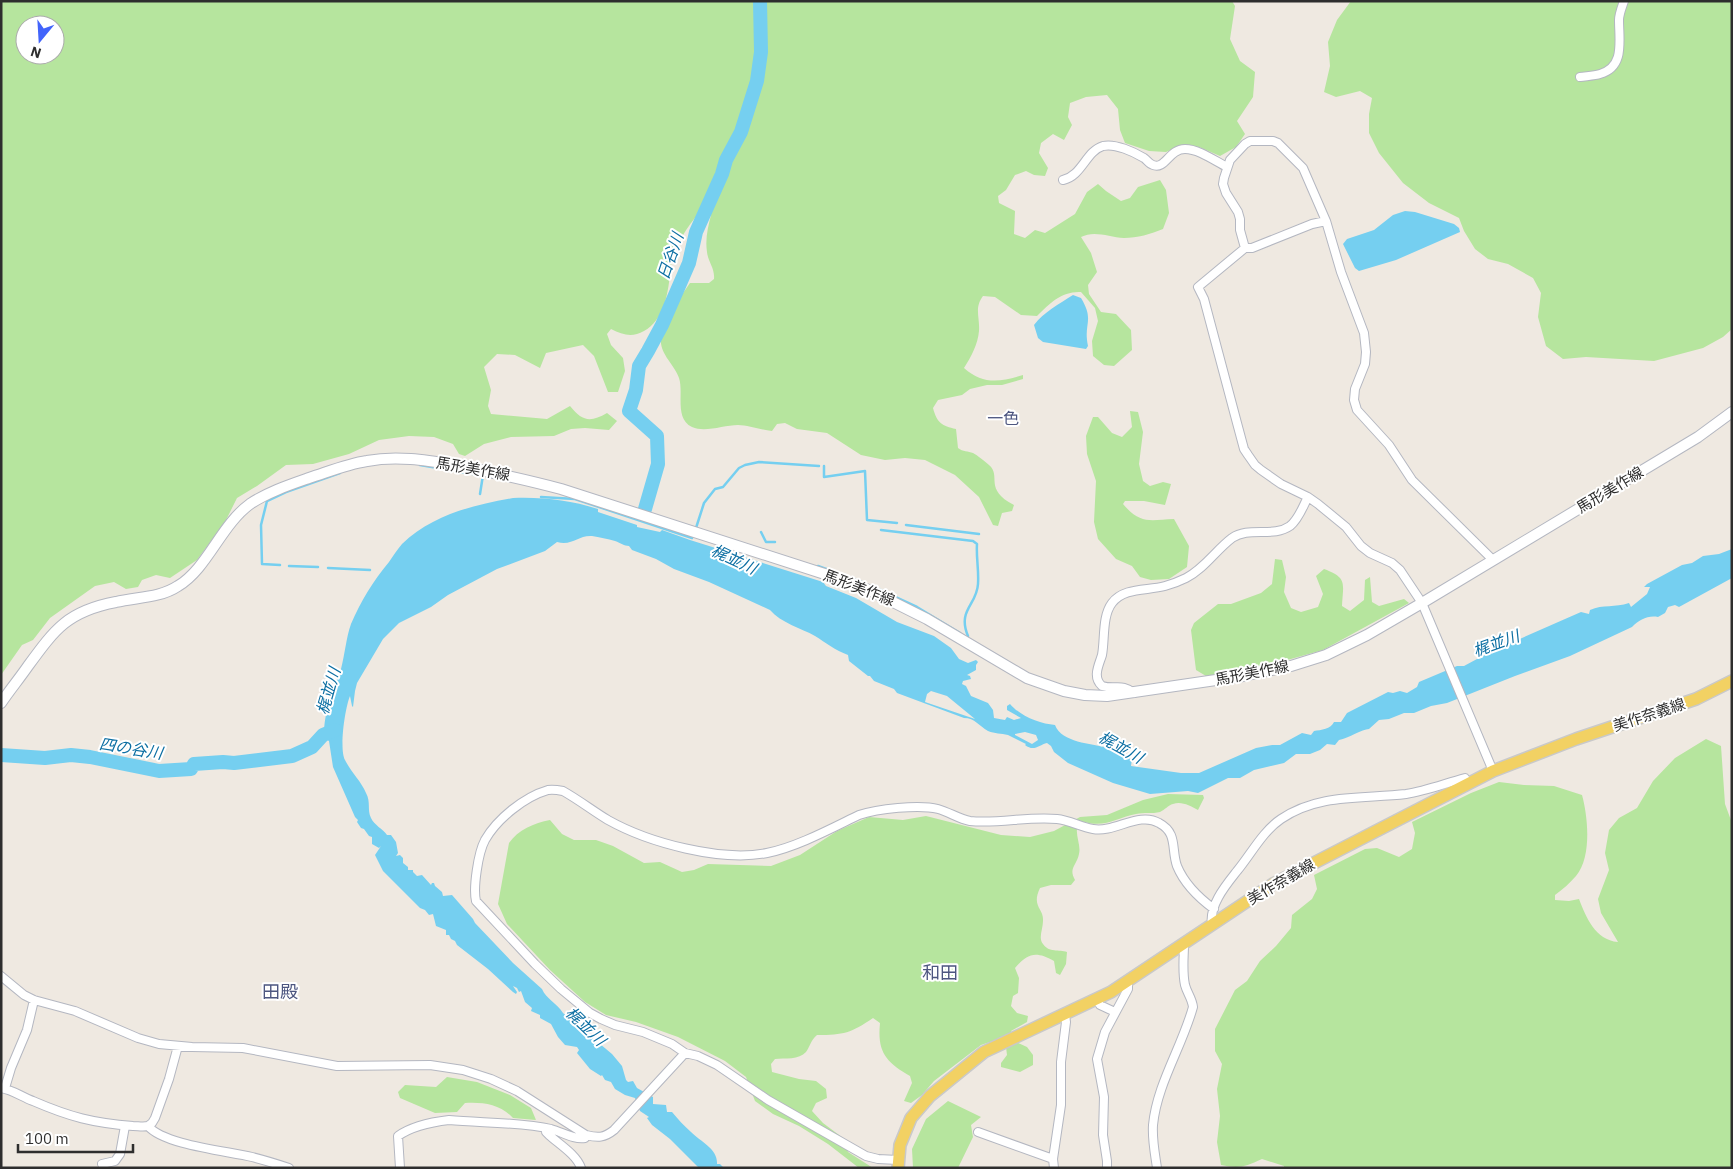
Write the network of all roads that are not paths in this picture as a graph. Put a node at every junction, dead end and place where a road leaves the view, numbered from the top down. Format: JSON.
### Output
{"nodes":[{"id":1,"x":1624,"y":1,"type":"edge"},
{"id":2,"x":1580,"y":77,"type":"dead end"},
{"id":3,"x":1227,"y":167,"type":"junction"},
{"id":4,"x":1063,"y":180,"type":"dead end"},
{"id":5,"x":1326,"y":221,"type":"junction"},
{"id":6,"x":1245,"y":248,"type":"junction"},
{"id":7,"x":1732,"y":412,"type":"edge"},
{"id":8,"x":1308,"y":497,"type":"junction"},
{"id":9,"x":1493,"y":560,"type":"junction"},
{"id":10,"x":1422,"y":603,"type":"junction"},
{"id":11,"x":1732,"y":681,"type":"edge"},
{"id":12,"x":1134,"y":693,"type":"junction"},
{"id":13,"x":1,"y":704,"type":"edge"},
{"id":14,"x":1492,"y":771,"type":"junction"},
{"id":15,"x":1468,"y":784,"type":"junction"},
{"id":16,"x":1214,"y":908,"type":"junction"},
{"id":17,"x":1212,"y":924,"type":"junction"},
{"id":18,"x":1184,"y":944,"type":"junction"},
{"id":19,"x":1,"y":976,"type":"edge"},
{"id":20,"x":1128,"y":982,"type":"junction"},
{"id":21,"x":34,"y":1000,"type":"junction"},
{"id":22,"x":1096,"y":1000,"type":"junction"},
{"id":23,"x":1115,"y":1012,"type":"junction"},
{"id":24,"x":1065,"y":1015,"type":"junction"},
{"id":25,"x":178,"y":1046,"type":"junction"},
{"id":26,"x":686,"y":1053,"type":"junction"},
{"id":27,"x":3,"y":1088,"type":"edge"},
{"id":28,"x":125,"y":1126,"type":"junction"},
{"id":29,"x":148,"y":1126,"type":"junction"},
{"id":30,"x":546,"y":1128,"type":"junction"},
{"id":31,"x":978,"y":1132,"type":"dead end"},
{"id":32,"x":586,"y":1134,"type":"junction"},
{"id":33,"x":1053,"y":1159,"type":"junction"},
{"id":34,"x":102,"y":1164,"type":"dead end"},
{"id":35,"x":898,"y":1164,"type":"edge"},
{"id":36,"x":289,"y":1168,"type":"edge"},
{"id":37,"x":400,"y":1168,"type":"edge"},
{"id":38,"x":581,"y":1168,"type":"edge"},
{"id":39,"x":1054,"y":1168,"type":"edge"},
{"id":40,"x":1107,"y":1168,"type":"edge"},
{"id":41,"x":1157,"y":1168,"type":"edge"}],
"edges":[{"from":1,"to":2,"type":"street"},
{"from":3,"to":4,"type":"street"},
{"from":3,"to":5,"type":"street"},
{"from":3,"to":6,"type":"street"},
{"from":5,"to":6,"type":"street"},
{"from":5,"to":9,"type":"street"},
{"from":6,"to":8,"type":"street"},
{"from":7,"to":9,"type":"main road","name":"馬形美作線"},
{"from":8,"to":10,"type":"street"},
{"from":8,"to":12,"type":"street"},
{"from":9,"to":10,"type":"main road","name":"馬形美作線"},
{"from":10,"to":12,"type":"main road","name":"馬形美作線"},
{"from":10,"to":14,"type":"street"},
{"from":11,"to":14,"type":"main road","name":"美作奈義線"},
{"from":12,"to":13,"type":"main road","name":"馬形美作線"},
{"from":14,"to":15,"type":"main road","name":"美作奈義線"},
{"from":15,"to":16,"type":"street"},
{"from":15,"to":17,"type":"main road","name":"美作奈義線"},
{"from":16,"to":17,"type":"street"},
{"from":16,"to":26,"type":"street"},
{"from":17,"to":18,"type":"main road","name":"美作奈義線"},
{"from":18,"to":20,"type":"main road","name":"美作奈義線"},
{"from":18,"to":41,"type":"street"},
{"from":19,"to":21,"type":"street"},
{"from":20,"to":22,"type":"main road","name":"美作奈義線"},
{"from":20,"to":23,"type":"street"},
{"from":21,"to":25,"type":"street"},
{"from":21,"to":27,"type":"street"},
{"from":22,"to":23,"type":"street"},
{"from":22,"to":24,"type":"main road","name":"美作奈義線"},
{"from":23,"to":40,"type":"street"},
{"from":24,"to":33,"type":"street"},
{"from":24,"to":35,"type":"main road","name":"美作奈義線"},
{"from":25,"to":29,"type":"street"},
{"from":25,"to":32,"type":"street"},
{"from":26,"to":32,"type":"street"},
{"from":26,"to":35,"type":"street"},
{"from":27,"to":28,"type":"street"},
{"from":28,"to":29,"type":"street"},
{"from":28,"to":34,"type":"street"},
{"from":29,"to":36,"type":"street"},
{"from":30,"to":32,"type":"street"},
{"from":30,"to":37,"type":"street"},
{"from":30,"to":38,"type":"street"},
{"from":31,"to":33,"type":"street"},
{"from":33,"to":39,"type":"street"}]}
